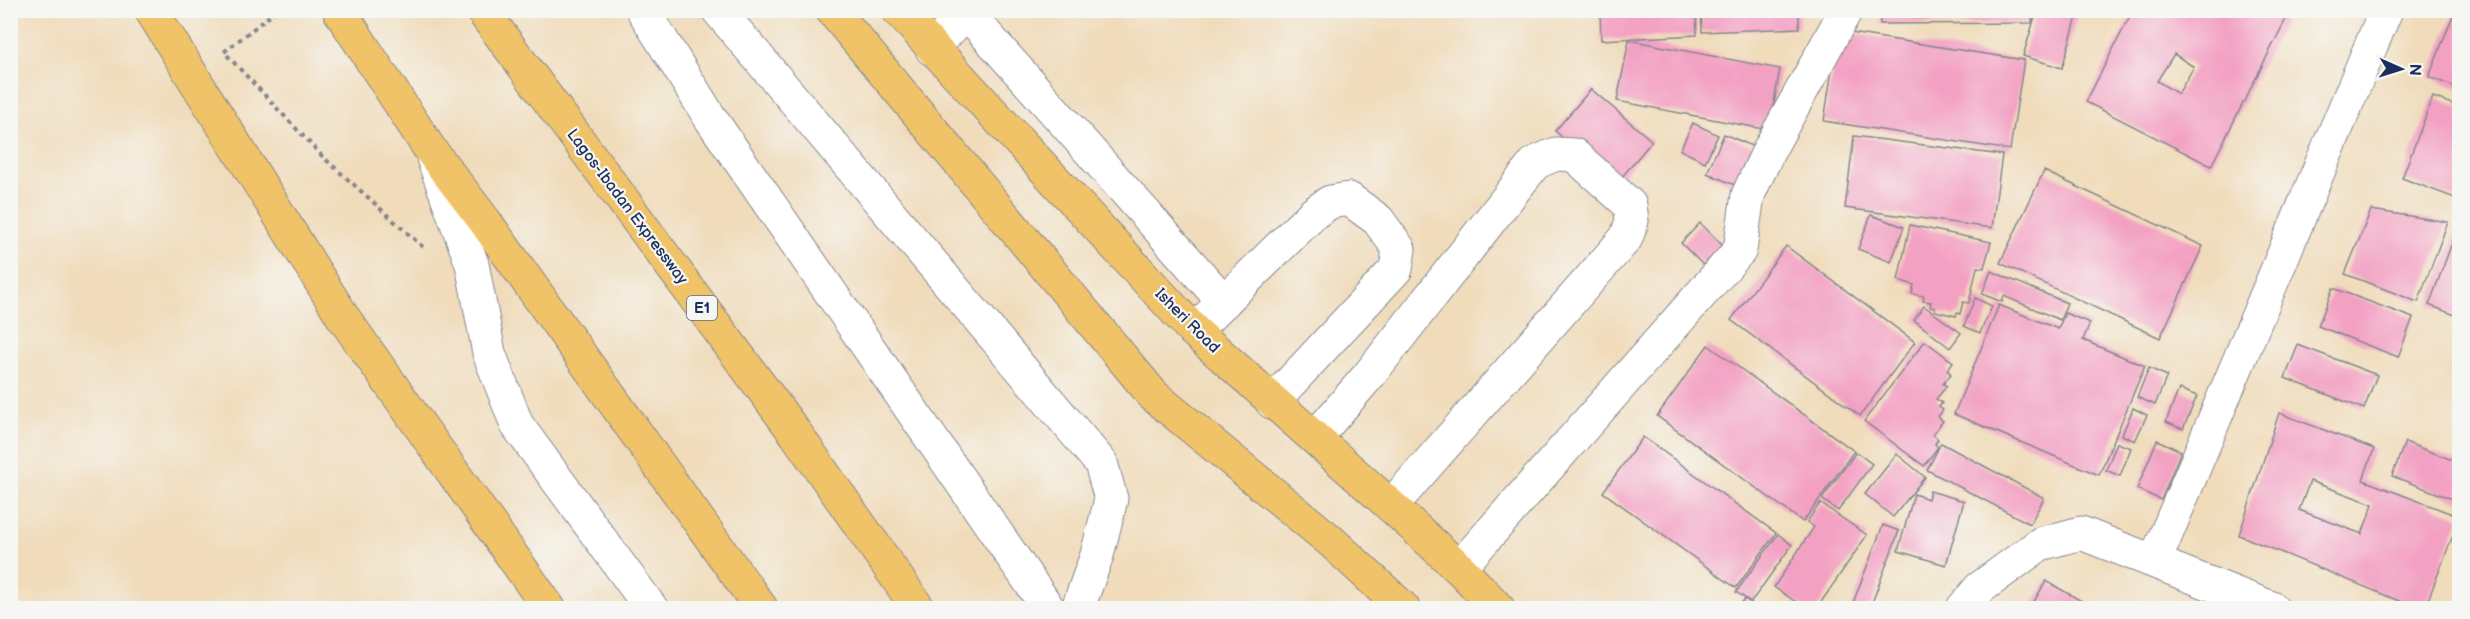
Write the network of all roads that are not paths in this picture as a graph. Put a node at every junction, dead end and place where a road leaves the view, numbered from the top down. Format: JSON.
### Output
{"nodes":[{"id":1,"x":151,"y":10,"type":"edge"},
{"id":2,"x":339,"y":10,"type":"edge"},
{"id":3,"x":482,"y":10,"type":"edge"},
{"id":4,"x":643,"y":10,"type":"edge"},
{"id":5,"x":718,"y":10,"type":"edge"},
{"id":6,"x":832,"y":10,"type":"edge"},
{"id":7,"x":898,"y":10,"type":"edge"},
{"id":8,"x":1846,"y":10,"type":"edge"},
{"id":9,"x":2386,"y":10,"type":"edge"},
{"id":10,"x":968,"y":12,"type":"edge"},
{"id":11,"x":932,"y":49,"type":"junction"},
{"id":12,"x":429,"y":148,"type":"junction"},
{"id":13,"x":1224,"y":302,"type":"junction"},
{"id":14,"x":1194,"y":331,"type":"junction"},
{"id":15,"x":1272,"y":402,"type":"junction"},
{"id":16,"x":1316,"y":438,"type":"junction"},
{"id":17,"x":1391,"y":506,"type":"junction"},
{"id":18,"x":2155,"y":561,"type":"junction"},
{"id":19,"x":1460,"y":568,"type":"junction"},
{"id":20,"x":549,"y":609,"type":"edge"},
{"id":21,"x":651,"y":609,"type":"edge"},
{"id":22,"x":761,"y":609,"type":"edge"},
{"id":23,"x":918,"y":609,"type":"edge"},
{"id":24,"x":1048,"y":609,"type":"edge"},
{"id":25,"x":1078,"y":609,"type":"edge"},
{"id":26,"x":1403,"y":609,"type":"edge"},
{"id":27,"x":1498,"y":609,"type":"edge"},
{"id":28,"x":1964,"y":609,"type":"edge"},
{"id":29,"x":2272,"y":609,"type":"edge"}],
"edges":[{"from":1,"to":20,"type":"main road"},
{"from":2,"to":12,"type":"main road"},
{"from":3,"to":23,"type":"main road","name":"Lagos-Ibadan Expressway","number":"E1"},
{"from":4,"to":24,"type":"street"},
{"from":5,"to":25,"type":"street"},
{"from":6,"to":26,"type":"main road"},
{"from":7,"to":11,"type":"main road","name":"Isheri Road"},
{"from":8,"to":19,"type":"street"},
{"from":9,"to":18,"type":"street"},
{"from":10,"to":11,"type":"street"},
{"from":10,"to":13,"type":"street"},
{"from":11,"to":14,"type":"main road","name":"Isheri Road"},
{"from":12,"to":21,"type":"street"},
{"from":12,"to":22,"type":"main road"},
{"from":13,"to":14,"type":"street"},
{"from":13,"to":15,"type":"street"},
{"from":14,"to":15,"type":"main road","name":"Isheri Road"},
{"from":15,"to":16,"type":"main road","name":"Isheri Road"},
{"from":16,"to":17,"type":"main road","name":"Isheri Road"},
{"from":16,"to":17,"type":"street"},
{"from":17,"to":19,"type":"main road","name":"Isheri Road"},
{"from":18,"to":28,"type":"street"},
{"from":18,"to":29,"type":"street"},
{"from":19,"to":27,"type":"main road","name":"Isheri Road"}]}
